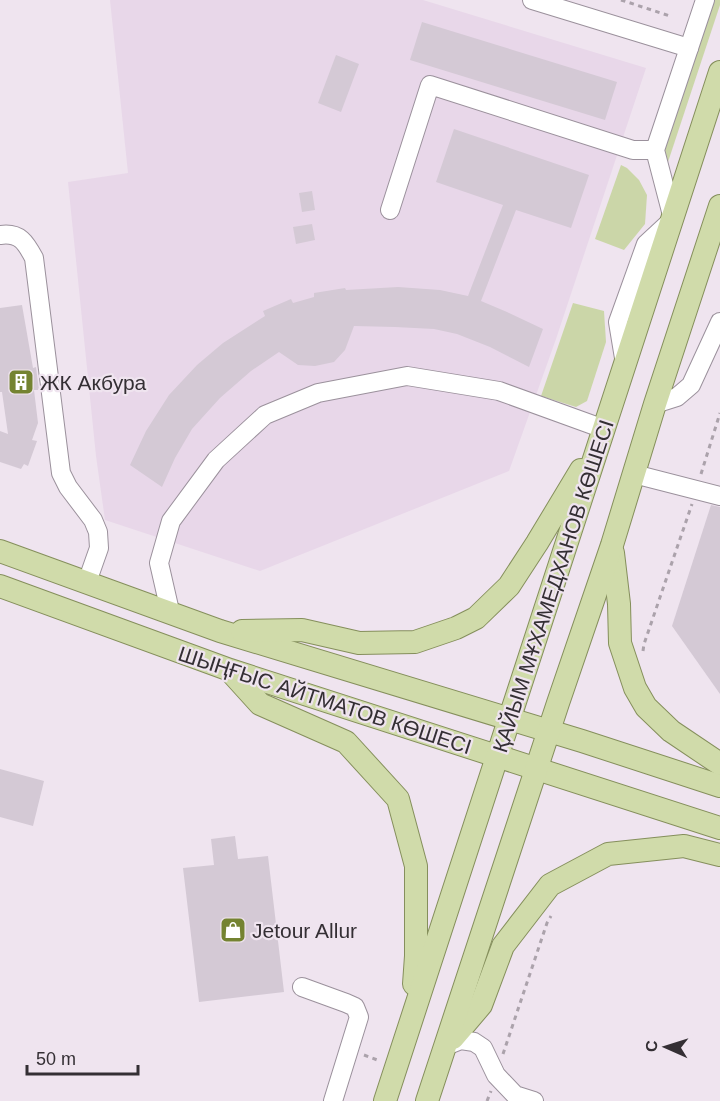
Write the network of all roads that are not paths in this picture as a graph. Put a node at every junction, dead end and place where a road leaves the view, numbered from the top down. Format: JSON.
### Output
{"nodes":[{"id":1,"x":532,"y":0,"type":"edge"},
{"id":2,"x":705,"y":0,"type":"edge"},
{"id":3,"x":689,"y":48,"type":"junction"},
{"id":4,"x":720,"y":72,"type":"edge"},
{"id":5,"x":655,"y":150,"type":"junction"},
{"id":6,"x":720,"y":206,"type":"edge"},
{"id":7,"x":390,"y":210,"type":"dead end"},
{"id":8,"x":673,"y":219,"type":"junction"},
{"id":9,"x":0,"y":235,"type":"edge"},
{"id":10,"x":720,"y":322,"type":"edge"},
{"id":11,"x":655,"y":404,"type":"junction"},
{"id":12,"x":604,"y":429,"type":"junction"},
{"id":13,"x":634,"y":474,"type":"junction"},
{"id":14,"x":720,"y":496,"type":"edge"},
{"id":15,"x":612,"y":544,"type":"junction"},
{"id":16,"x":0,"y":550,"type":"edge"},
{"id":17,"x":87,"y":582,"type":"junction"},
{"id":18,"x":0,"y":586,"type":"edge"},
{"id":19,"x":170,"y":611,"type":"junction"},
{"id":20,"x":220,"y":631,"type":"junction"},
{"id":21,"x":230,"y":670,"type":"junction"},
{"id":22,"x":510,"y":719,"type":"junction"},
{"id":23,"x":549,"y":731,"type":"junction"},
{"id":24,"x":497,"y":757,"type":"junction"},
{"id":25,"x":720,"y":764,"type":"edge"},
{"id":26,"x":536,"y":769,"type":"junction"},
{"id":27,"x":720,"y":786,"type":"edge"},
{"id":28,"x":720,"y":828,"type":"edge"},
{"id":29,"x":720,"y":855,"type":"edge"},
{"id":30,"x":302,"y":987,"type":"dead end"},
{"id":31,"x":412,"y":1016,"type":"junction"},
{"id":32,"x":446,"y":1046,"type":"junction"},
{"id":33,"x":333,"y":1101,"type":"edge"},
{"id":34,"x":385,"y":1101,"type":"edge"},
{"id":35,"x":427,"y":1101,"type":"edge"},
{"id":36,"x":533,"y":1101,"type":"edge"}],
"edges":[{"from":1,"to":3,"type":"street"},
{"from":2,"to":3,"type":"street"},
{"from":3,"to":5,"type":"street"},
{"from":4,"to":8,"type":"main road","name":"ҚАЙЫМ МҰХАМЕДХАНОВ КӨШЕСІ"},
{"from":5,"to":7,"type":"street"},
{"from":5,"to":8,"type":"street"},
{"from":6,"to":11,"type":"main road","name":"ҚАЙЫМ МҰХАМЕДХАНОВ КӨШЕСІ"},
{"from":8,"to":12,"type":"main road","name":"ҚАЙЫМ МҰХАМЕДХАНОВ КӨШЕСІ"},
{"from":9,"to":17,"type":"street"},
{"from":10,"to":11,"type":"street"},
{"from":11,"to":13,"type":"main road","name":"ҚАЙЫМ МҰХАМЕДХАНОВ КӨШЕСІ"},
{"from":12,"to":19,"type":"street"},
{"from":12,"to":20,"type":"main road"},
{"from":12,"to":22,"type":"main road","name":"ҚАЙЫМ МҰХАМЕДХАНОВ КӨШЕСІ"},
{"from":13,"to":14,"type":"street"},
{"from":13,"to":15,"type":"main road","name":"ҚАЙЫМ МҰХАМЕДХАНОВ КӨШЕСІ"},
{"from":15,"to":23,"type":"main road","name":"ҚАЙЫМ МҰХАМЕДХАНОВ КӨШЕСІ"},
{"from":15,"to":25,"type":"main road"},
{"from":16,"to":17,"type":"main road","name":"ШЫҢҒЫС АЙТМАТОВ КӨШЕСІ"},
{"from":17,"to":19,"type":"main road","name":"ШЫҢҒЫС АЙТМАТОВ КӨШЕСІ"},
{"from":18,"to":21,"type":"main road","name":"ШЫҢҒЫС АЙТМАТОВ КӨШЕСІ"},
{"from":19,"to":20,"type":"main road","name":"ШЫҢҒЫС АЙТМАТОВ КӨШЕСІ"},
{"from":20,"to":22,"type":"main road","name":"ШЫҢҒЫС АЙТМАТОВ КӨШЕСІ"},
{"from":21,"to":24,"type":"main road","name":"ШЫҢҒЫС АЙТМАТОВ КӨШЕСІ"},
{"from":21,"to":31,"type":"main road"},
{"from":22,"to":23,"type":"main road","name":"ШЫҢҒЫС АЙТМАТОВ КӨШЕСІ"},
{"from":22,"to":24,"type":"main road","name":"ҚАЙЫМ МҰХАМЕДХАНОВ КӨШЕСІ"},
{"from":23,"to":26,"type":"main road","name":"ҚАЙЫМ МҰХАМЕДХАНОВ КӨШЕСІ"},
{"from":23,"to":27,"type":"main road","name":"ШЫҢҒЫС АЙТМАТОВ КӨШЕСІ"},
{"from":24,"to":26,"type":"main road","name":"ШЫҢҒЫС АЙТМАТОВ КӨШЕСІ"},
{"from":24,"to":31,"type":"main road","name":"ҚАЙЫМ МҰХАМЕДХАНОВ КӨШЕСІ"},
{"from":26,"to":28,"type":"main road","name":"ШЫҢҒЫС АЙТМАТОВ КӨШЕСІ"},
{"from":26,"to":32,"type":"main road","name":"ҚАЙЫМ МҰХАМЕДХАНОВ КӨШЕСІ"},
{"from":29,"to":32,"type":"main road"},
{"from":30,"to":33,"type":"street"},
{"from":31,"to":34,"type":"main road","name":"ҚАЙЫМ МҰХАМЕДХАНОВ КӨШЕСІ"},
{"from":32,"to":35,"type":"main road","name":"ҚАЙЫМ МҰХАМЕДХАНОВ КӨШЕСІ"},
{"from":32,"to":36,"type":"street"}]}
